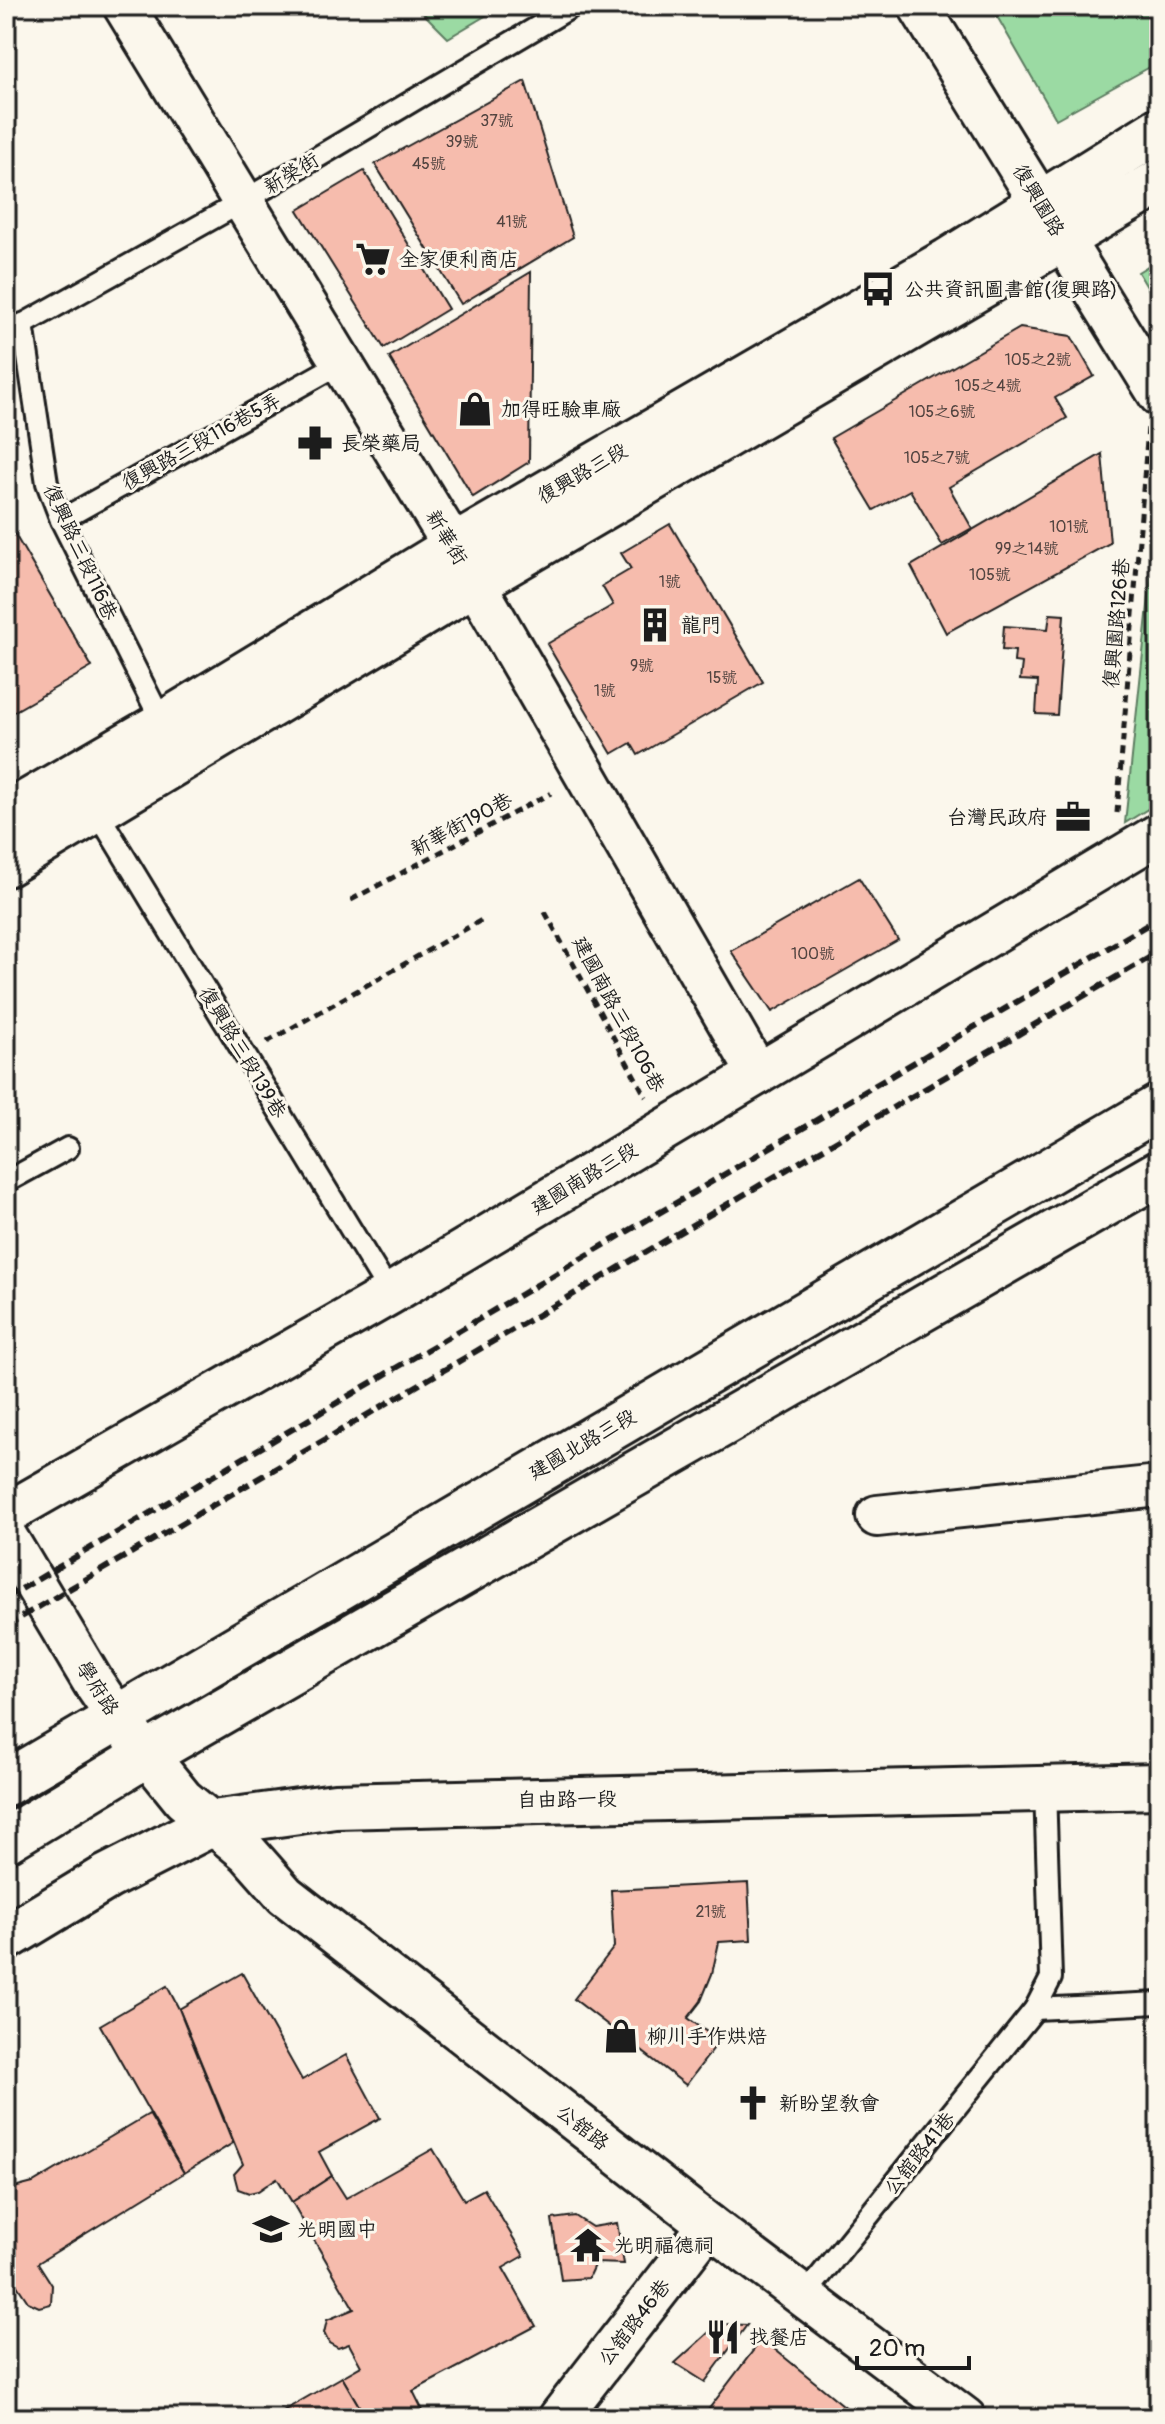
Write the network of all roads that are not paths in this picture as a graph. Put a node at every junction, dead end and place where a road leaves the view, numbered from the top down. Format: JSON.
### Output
{"nodes":[{"id":1,"x":124,"y":6,"type":"edge"},
{"id":2,"x":573,"y":6,"type":"edge"},
{"id":3,"x":919,"y":6,"type":"edge"},
{"id":4,"x":1159,"y":130,"type":"edge"},
{"id":5,"x":1159,"y":182,"type":"edge"},
{"id":6,"x":242,"y":202,"type":"junction"},
{"id":7,"x":1052,"y":221,"type":"junction"},
{"id":8,"x":14,"y":329,"type":"edge"},
{"id":9,"x":341,"y":363,"type":"junction"},
{"id":10,"x":1157,"y":392,"type":"edge"},
{"id":11,"x":61,"y":520,"type":"junction"},
{"id":12,"x":464,"y":565,"type":"junction"},
{"id":13,"x":163,"y":724,"type":"junction"},
{"id":14,"x":96,"y":810,"type":"junction"},
{"id":15,"x":6,"y":815,"type":"edge"},
{"id":16,"x":1159,"y":834,"type":"edge"},
{"id":17,"x":6,"y":864,"type":"edge"},
{"id":18,"x":758,"y":1074,"type":"junction"},
{"id":19,"x":1159,"y":1107,"type":"edge"},
{"id":20,"x":68,"y":1148,"type":"dead end"},
{"id":21,"x":1159,"y":1173,"type":"edge"},
{"id":22,"x":6,"y":1182,"type":"edge"},
{"id":23,"x":390,"y":1294,"type":"junction"},
{"id":24,"x":1159,"y":1486,"type":"edge"},
{"id":25,"x":6,"y":1514,"type":"edge"},
{"id":26,"x":877,"y":1516,"type":"dead end"},
{"id":27,"x":6,"y":1536,"type":"edge"},
{"id":28,"x":116,"y":1716,"type":"junction"},
{"id":29,"x":146,"y":1755,"type":"junction"},
{"id":30,"x":6,"y":1783,"type":"edge"},
{"id":31,"x":1159,"y":1786,"type":"edge"},
{"id":32,"x":1045,"y":1788,"type":"junction"},
{"id":33,"x":213,"y":1823,"type":"junction"},
{"id":34,"x":6,"y":1840,"type":"edge"},
{"id":35,"x":6,"y":1938,"type":"edge"},
{"id":36,"x":1159,"y":2003,"type":"edge"},
{"id":37,"x":1035,"y":2009,"type":"junction"},
{"id":38,"x":709,"y":2225,"type":"junction"},
{"id":39,"x":804,"y":2296,"type":"junction"},
{"id":40,"x":559,"y":2418,"type":"edge"},
{"id":41,"x":965,"y":2418,"type":"edge"}],
"edges":[{"from":1,"to":6,"type":"street","name":"新華街"},
{"from":2,"to":6,"type":"lane","name":"新榮街"},
{"from":3,"to":7,"type":"street","name":"復興園路"},
{"from":4,"to":7,"type":"street","name":"復興路三段"},
{"from":5,"to":7,"type":"street","name":"復興路三段"},
{"from":6,"to":8,"type":"lane","name":"新榮街"},
{"from":6,"to":9,"type":"street","name":"新華街"},
{"from":7,"to":10,"type":"street","name":"復興園路"},
{"from":7,"to":12,"type":"street","name":"復興路三段"},
{"from":8,"to":11,"type":"lane","name":"復興路三段116巷"},
{"from":9,"to":11,"type":"lane","name":"復興路三段116巷5弄"},
{"from":9,"to":12,"type":"street","name":"新華街"},
{"from":11,"to":13,"type":"lane","name":"復興路三段116巷"},
{"from":12,"to":13,"type":"street","name":"復興路三段"},
{"from":12,"to":14,"type":"street","name":"復興路三段"},
{"from":12,"to":18,"type":"street","name":"新華街"},
{"from":13,"to":15,"type":"street","name":"復興路三段"},
{"from":14,"to":17,"type":"street","name":"復興路三段"},
{"from":14,"to":23,"type":"lane","name":"復興路三段139巷"},
{"from":16,"to":18,"type":"street","name":"建國南路三段"},
{"from":18,"to":23,"type":"street","name":"建國南路三段"},
{"from":19,"to":28,"type":"street","name":"建國北路三段"},
{"from":20,"to":22,"type":"lane"},
{"from":21,"to":29,"type":"street"},
{"from":23,"to":25,"type":"street","name":"建國南路三段"},
{"from":24,"to":26,"type":"street"},
{"from":27,"to":28,"type":"street","name":"學府路"},
{"from":28,"to":29,"type":"street","name":"學府路"},
{"from":28,"to":30,"type":"street","name":"建國北路三段"},
{"from":29,"to":33,"type":"street","name":"學府路"},
{"from":29,"to":34,"type":"street"},
{"from":31,"to":32,"type":"street","name":"自由路一段"},
{"from":32,"to":33,"type":"street","name":"自由路一段"},
{"from":32,"to":37,"type":"lane","name":"公舘路41巷"},
{"from":33,"to":35,"type":"street","name":"自由路一段"},
{"from":33,"to":38,"type":"street","name":"公舘路"},
{"from":36,"to":37,"type":"lane"},
{"from":37,"to":39,"type":"lane","name":"公舘路41巷"},
{"from":38,"to":39,"type":"street","name":"公舘路"},
{"from":38,"to":40,"type":"street","name":"公舘路46巷"},
{"from":39,"to":41,"type":"street","name":"公舘路"}]}
